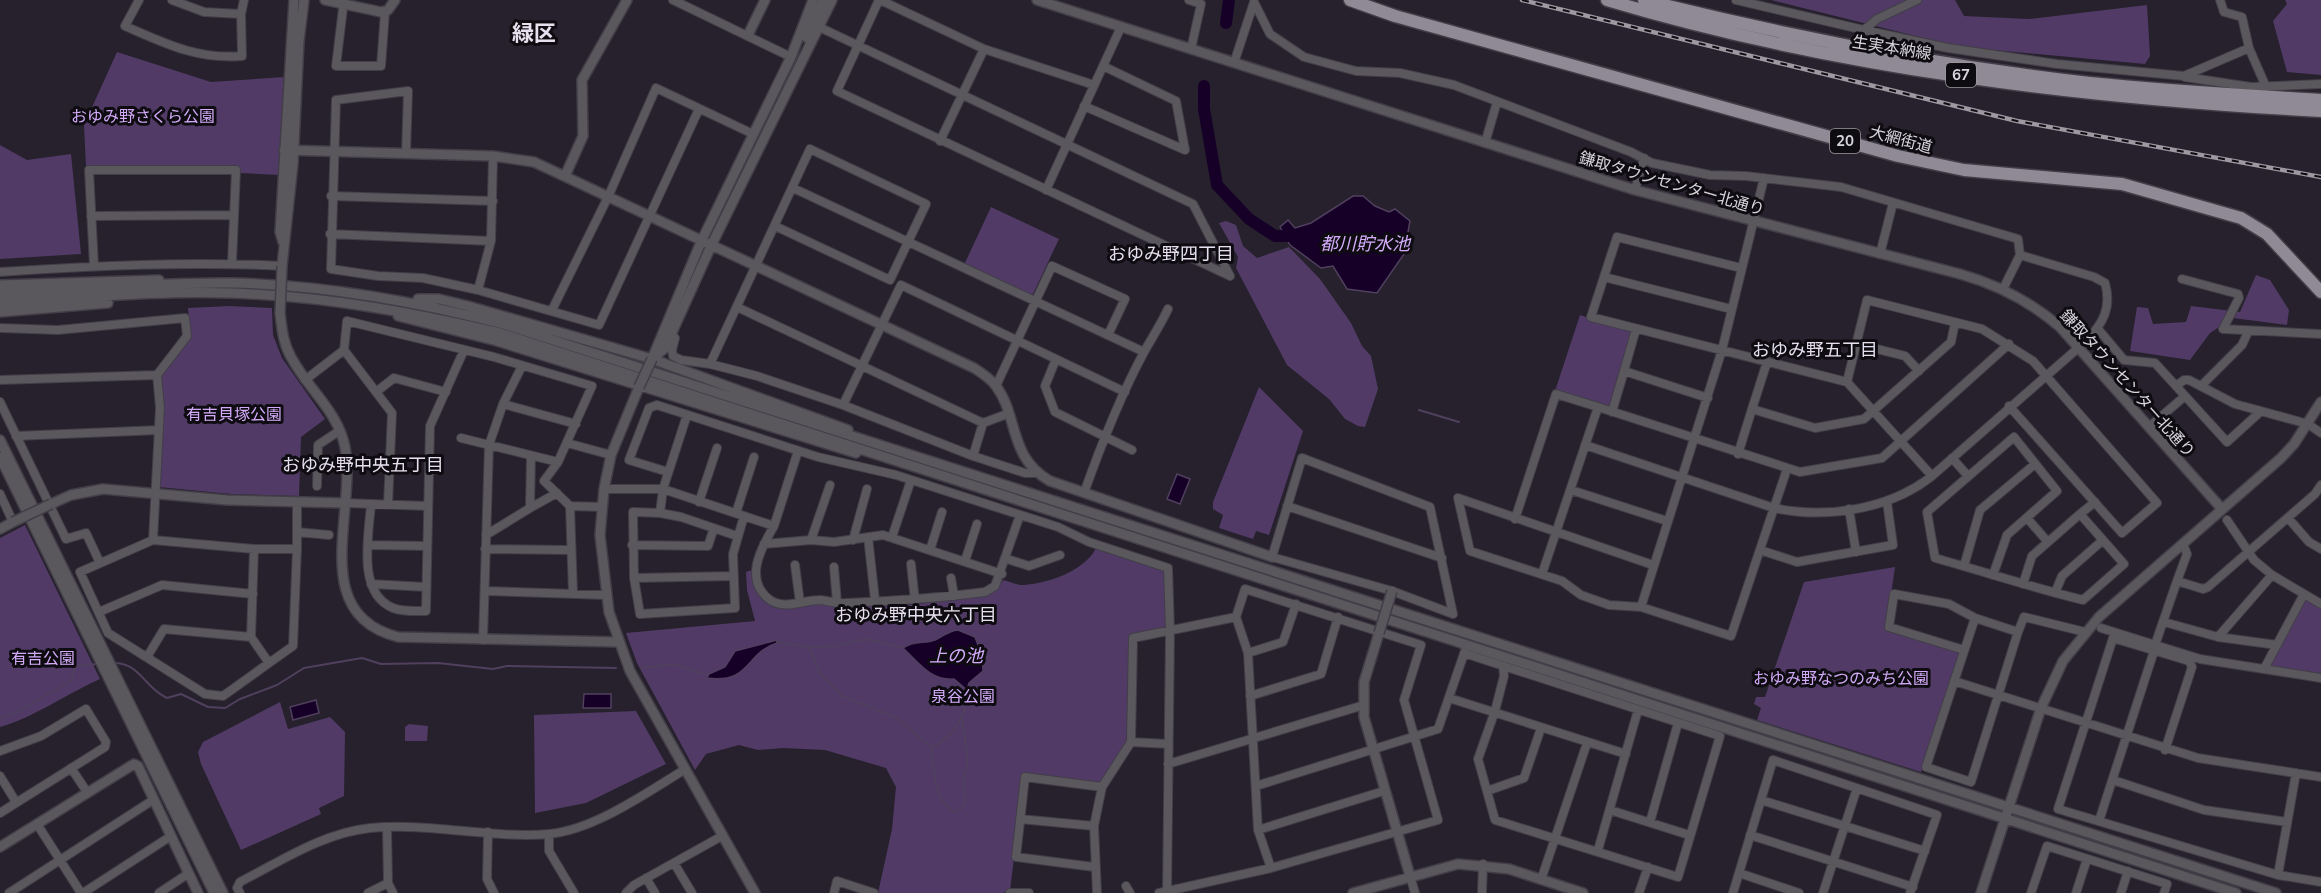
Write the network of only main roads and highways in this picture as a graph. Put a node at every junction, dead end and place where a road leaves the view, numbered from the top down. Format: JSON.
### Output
{"nodes":[{"id":1,"x":1350,"y":0,"type":"edge"},
{"id":2,"x":1607,"y":0,"type":"edge"},
{"id":3,"x":1644,"y":0,"type":"edge"},
{"id":4,"x":2321,"y":100,"type":"edge"},
{"id":5,"x":2321,"y":111,"type":"edge"},
{"id":6,"x":2321,"y":292,"type":"edge"}],
"edges":[{"from":1,"to":6,"type":"main road","name":"大網街道","number":"20"},
{"from":2,"to":5,"type":"main road","name":"生実本納線","number":"67"},
{"from":3,"to":4,"type":"main road","name":"生実本納線","number":"67"}]}
